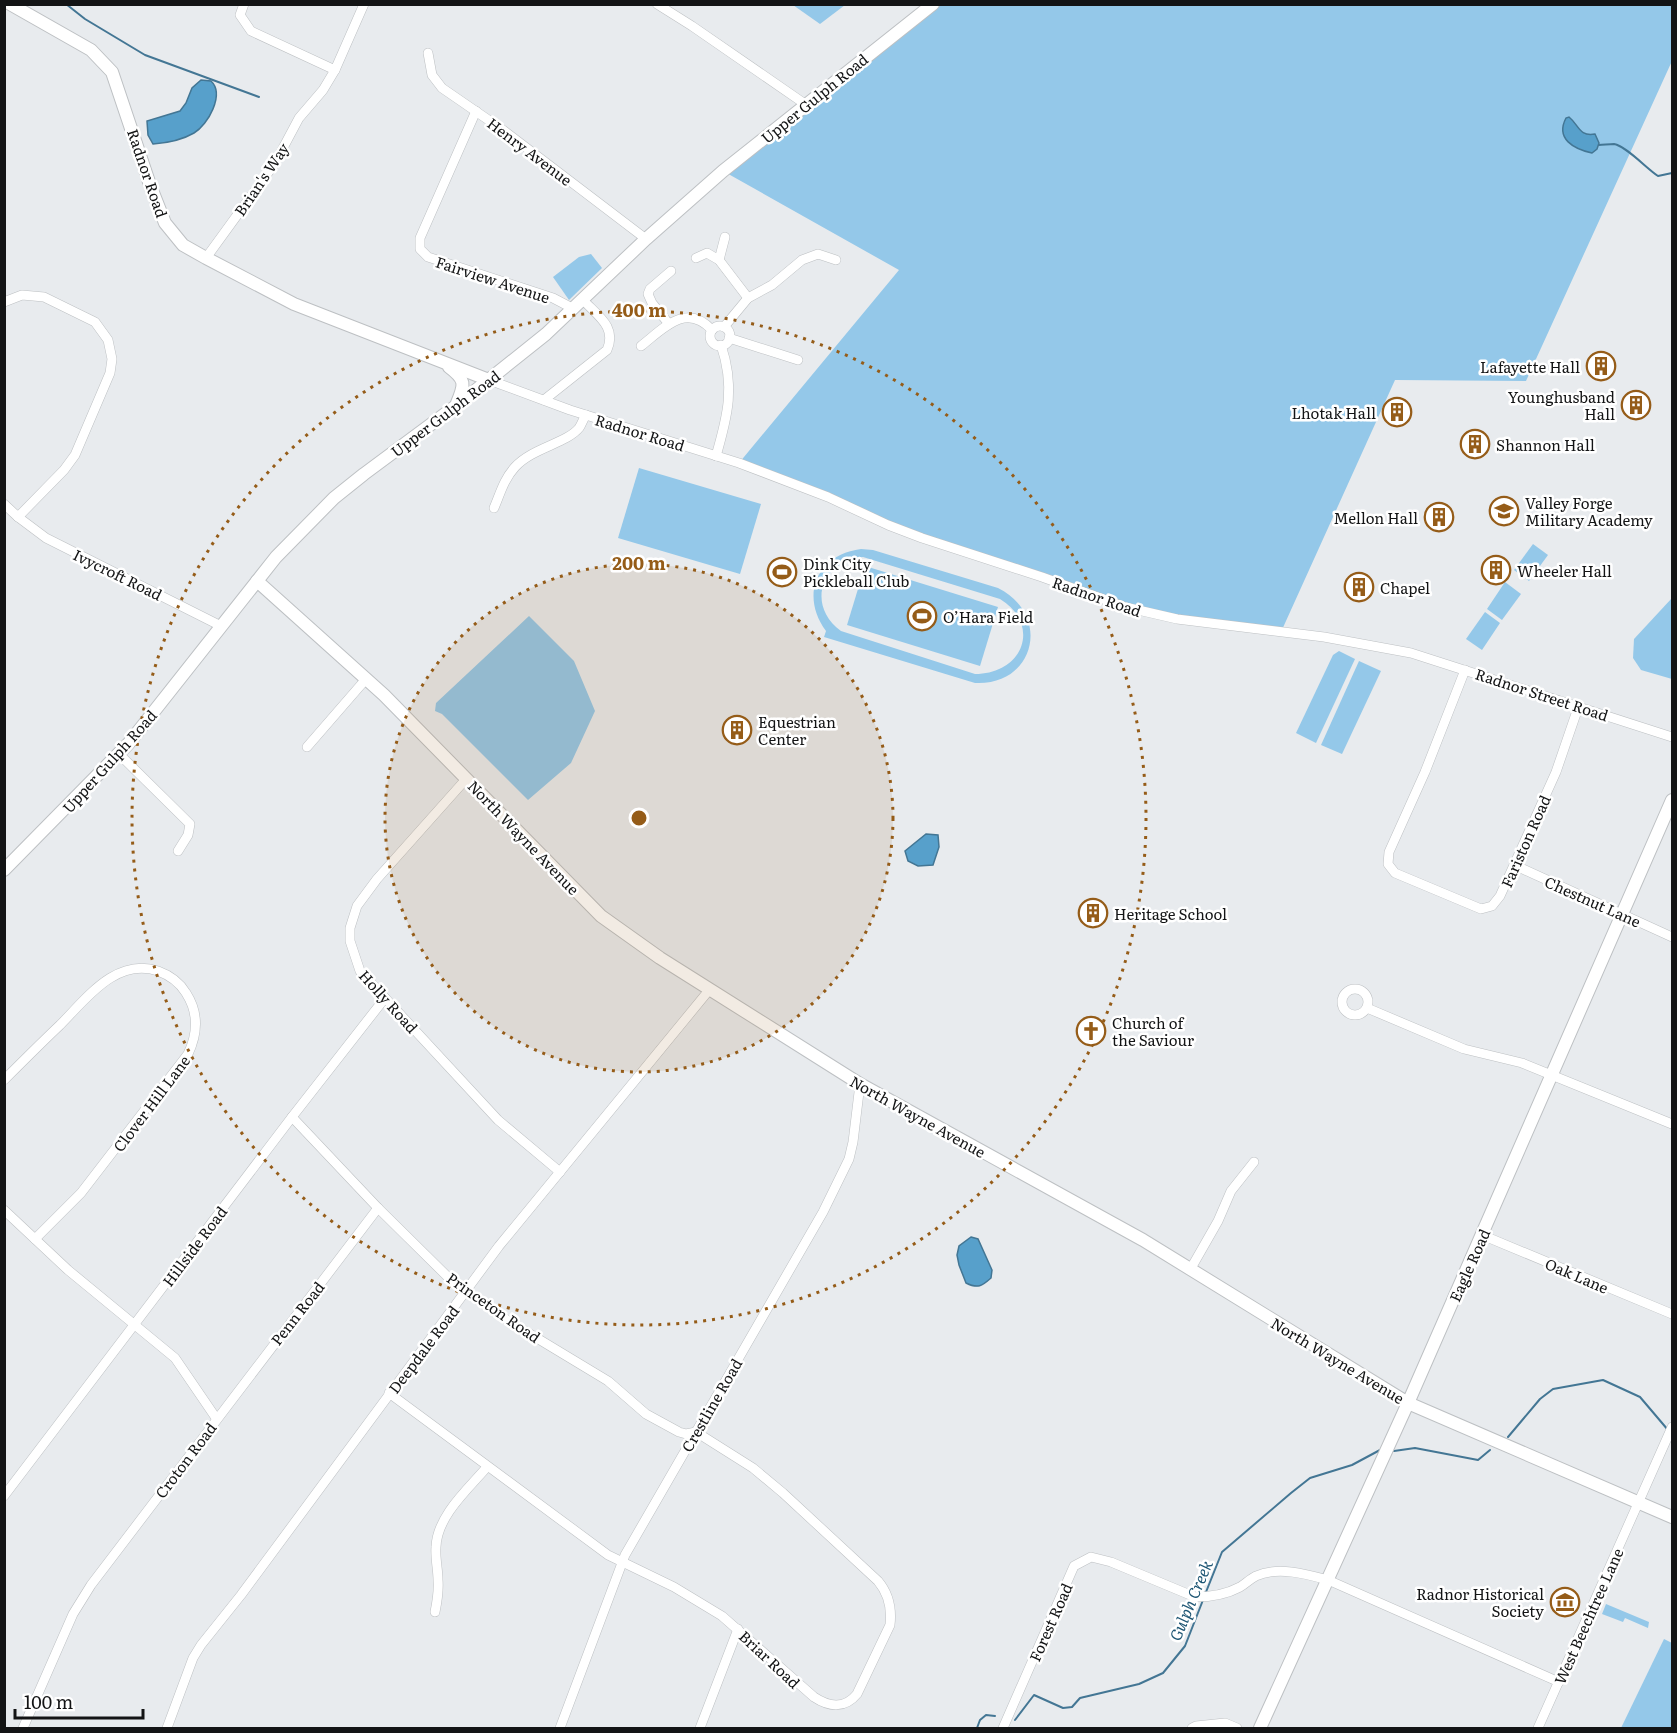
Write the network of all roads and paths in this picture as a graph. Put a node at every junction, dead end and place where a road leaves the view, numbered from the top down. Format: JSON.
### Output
{"nodes":[{"id":1,"x":10,"y":4,"type":"edge"},
{"id":2,"x":244,"y":4,"type":"edge"},
{"id":3,"x":364,"y":4,"type":"edge"},
{"id":4,"x":657,"y":4,"type":"edge"},
{"id":5,"x":933,"y":4,"type":"edge"},
{"id":6,"x":428,"y":53,"type":"dead end"},
{"id":7,"x":335,"y":70,"type":"junction"},
{"id":8,"x":805,"y":104,"type":"junction"},
{"id":9,"x":476,"y":111,"type":"junction"},
{"id":10,"x":724,"y":237,"type":"dead end"},
{"id":11,"x":646,"y":239,"type":"junction"},
{"id":12,"x":206,"y":258,"type":"junction"},
{"id":13,"x":696,"y":258,"type":"dead end"},
{"id":14,"x":719,"y":260,"type":"junction"},
{"id":15,"x":836,"y":260,"type":"dead end"},
{"id":16,"x":671,"y":271,"type":"dead end"},
{"id":17,"x":748,"y":298,"type":"junction"},
{"id":18,"x":4,"y":302,"type":"edge"},
{"id":19,"x":578,"y":305,"type":"junction"},
{"id":20,"x":669,"y":324,"type":"junction"},
{"id":21,"x":724,"y":327,"type":"junction"},
{"id":22,"x":712,"y":330,"type":"junction"},
{"id":23,"x":729,"y":338,"type":"junction"},
{"id":24,"x":721,"y":345,"type":"junction"},
{"id":25,"x":642,"y":346,"type":"dead end"},
{"id":26,"x":798,"y":360,"type":"dead end"},
{"id":27,"x":444,"y":363,"type":"junction"},
{"id":28,"x":489,"y":380,"type":"junction"},
{"id":29,"x":544,"y":400,"type":"junction"},
{"id":30,"x":456,"y":405,"type":"junction"},
{"id":31,"x":586,"y":415,"type":"junction"},
{"id":32,"x":716,"y":456,"type":"junction"},
{"id":33,"x":4,"y":504,"type":"edge"},
{"id":34,"x":494,"y":508,"type":"dead end"},
{"id":35,"x":18,"y":517,"type":"junction"},
{"id":36,"x":257,"y":581,"type":"junction"},
{"id":37,"x":221,"y":626,"type":"junction"},
{"id":38,"x":1412,"y":653,"type":"joint"},
{"id":39,"x":1466,"y":670,"type":"junction"},
{"id":40,"x":366,"y":679,"type":"junction"},
{"id":41,"x":1579,"y":705,"type":"junction"},
{"id":42,"x":1672,"y":737,"type":"edge"},
{"id":43,"x":307,"y":747,"type":"dead end"},
{"id":44,"x":119,"y":754,"type":"junction"},
{"id":45,"x":467,"y":778,"type":"junction"},
{"id":46,"x":1672,"y":800,"type":"edge"},
{"id":47,"x":178,"y":851,"type":"dead end"},
{"id":48,"x":1515,"y":865,"type":"junction"},
{"id":49,"x":4,"y":870,"type":"edge"},
{"id":50,"x":1622,"y":914,"type":"junction"},
{"id":51,"x":1672,"y":937,"type":"edge"},
{"id":52,"x":710,"y":989,"type":"junction"},
{"id":53,"x":385,"y":998,"type":"junction"},
{"id":54,"x":1367,"y":1008,"type":"dead end"},
{"id":55,"x":1552,"y":1076,"type":"junction"},
{"id":56,"x":4,"y":1080,"type":"edge"},
{"id":57,"x":861,"y":1084,"type":"junction"},
{"id":58,"x":292,"y":1117,"type":"junction"},
{"id":59,"x":1672,"y":1124,"type":"edge"},
{"id":60,"x":1254,"y":1162,"type":"dead end"},
{"id":61,"x":560,"y":1172,"type":"junction"},
{"id":62,"x":378,"y":1208,"type":"junction"},
{"id":63,"x":4,"y":1210,"type":"edge"},
{"id":64,"x":1482,"y":1235,"type":"junction"},
{"id":65,"x":35,"y":1239,"type":"junction"},
{"id":66,"x":1190,"y":1270,"type":"junction"},
{"id":67,"x":466,"y":1292,"type":"junction"},
{"id":68,"x":1672,"y":1314,"type":"edge"},
{"id":69,"x":134,"y":1325,"type":"junction"},
{"id":70,"x":389,"y":1393,"type":"junction"},
{"id":71,"x":1408,"y":1403,"type":"junction"},
{"id":72,"x":216,"y":1418,"type":"junction"},
{"id":73,"x":1672,"y":1428,"type":"edge"},
{"id":74,"x":696,"y":1432,"type":"junction"},
{"id":75,"x":488,"y":1467,"type":"junction"},
{"id":76,"x":4,"y":1496,"type":"edge"},
{"id":77,"x":1638,"y":1503,"type":"junction"},
{"id":78,"x":1672,"y":1517,"type":"edge"},
{"id":79,"x":621,"y":1563,"type":"junction"},
{"id":80,"x":1328,"y":1580,"type":"junction"},
{"id":81,"x":435,"y":1612,"type":"dead end"},
{"id":82,"x":738,"y":1629,"type":"junction"},
{"id":83,"x":1559,"y":1682,"type":"junction"},
{"id":84,"x":23,"y":1728,"type":"edge"},
{"id":85,"x":167,"y":1728,"type":"edge"},
{"id":86,"x":560,"y":1728,"type":"edge"},
{"id":87,"x":700,"y":1728,"type":"edge"},
{"id":88,"x":1003,"y":1728,"type":"edge"},
{"id":89,"x":1192,"y":1728,"type":"edge"},
{"id":90,"x":1237,"y":1728,"type":"edge"},
{"id":91,"x":1260,"y":1728,"type":"edge"},
{"id":92,"x":1538,"y":1728,"type":"edge"}],
"edges":[{"from":1,"to":12,"type":"street","name":"Radnor Road"},
{"from":2,"to":7,"type":"street"},
{"from":3,"to":7,"type":"street","name":"Brian's Way"},
{"from":4,"to":8,"type":"street"},
{"from":5,"to":8,"type":"street","name":"Upper Gulph Road"},
{"from":6,"to":9,"type":"street","name":"Henry Avenue"},
{"from":7,"to":12,"type":"street","name":"Brian's Way"},
{"from":8,"to":11,"type":"street","name":"Upper Gulph Road"},
{"from":9,"to":11,"type":"street","name":"Henry Avenue"},
{"from":9,"to":19,"type":"street","name":"Fairview Avenue"},
{"from":10,"to":14,"type":"street"},
{"from":11,"to":19,"type":"street","name":"Upper Gulph Road"},
{"from":12,"to":27,"type":"street","name":"Radnor Road"},
{"from":13,"to":14,"type":"street"},
{"from":14,"to":17,"type":"street"},
{"from":15,"to":17,"type":"street"},
{"from":16,"to":20,"type":"street"},
{"from":17,"to":21,"type":"street"},
{"from":18,"to":35,"type":"street"},
{"from":19,"to":28,"type":"street","name":"Upper Gulph Road"},
{"from":19,"to":29,"type":"street"},
{"from":20,"to":22,"type":"street"},
{"from":20,"to":25,"type":"street"},
{"from":21,"to":22,"type":"street"},
{"from":21,"to":23,"type":"street"},
{"from":22,"to":24,"type":"street"},
{"from":23,"to":24,"type":"street"},
{"from":23,"to":26,"type":"street"},
{"from":24,"to":32,"type":"street"},
{"from":27,"to":28,"type":"street","name":"Radnor Road"},
{"from":27,"to":30,"type":"street"},
{"from":28,"to":29,"type":"street","name":"Radnor Road"},
{"from":28,"to":30,"type":"street","name":"Upper Gulph Road"},
{"from":29,"to":31,"type":"street","name":"Radnor Road"},
{"from":30,"to":36,"type":"street","name":"Upper Gulph Road"},
{"from":31,"to":32,"type":"street","name":"Radnor Road"},
{"from":31,"to":34,"type":"street"},
{"from":32,"to":38,"type":"street","name":"Radnor Road"},
{"from":33,"to":35,"type":"street","name":"Ivycroft Road"},
{"from":35,"to":37,"type":"street","name":"Ivycroft Road"},
{"from":36,"to":37,"type":"street","name":"Upper Gulph Road"},
{"from":36,"to":40,"type":"street","name":"North Wayne Avenue"},
{"from":37,"to":44,"type":"street","name":"Upper Gulph Road"},
{"from":38,"to":39,"type":"street","name":"Radnor Street Road"},
{"from":39,"to":41,"type":"street","name":"Radnor Street Road"},
{"from":39,"to":48,"type":"street","name":"Fariston Road"},
{"from":40,"to":43,"type":"street"},
{"from":40,"to":45,"type":"street","name":"North Wayne Avenue"},
{"from":41,"to":42,"type":"street","name":"Radnor Street Road"},
{"from":41,"to":48,"type":"street","name":"Fariston Road"},
{"from":44,"to":47,"type":"street"},
{"from":44,"to":49,"type":"street","name":"Upper Gulph Road"},
{"from":45,"to":52,"type":"street","name":"North Wayne Avenue"},
{"from":45,"to":53,"type":"street","name":"Holly Road"},
{"from":46,"to":50,"type":"street","name":"Eagle Road"},
{"from":48,"to":50,"type":"street","name":"Chestnut Lane"},
{"from":50,"to":51,"type":"street","name":"Chestnut Lane"},
{"from":50,"to":55,"type":"street","name":"Eagle Road"},
{"from":52,"to":57,"type":"street","name":"North Wayne Avenue"},
{"from":52,"to":61,"type":"street","name":"Deepdale Road"},
{"from":53,"to":58,"type":"street","name":"Hillside Road"},
{"from":53,"to":61,"type":"street","name":"Holly Road"},
{"from":54,"to":55,"type":"street"},
{"from":55,"to":59,"type":"street"},
{"from":55,"to":64,"type":"street","name":"Eagle Road"},
{"from":56,"to":65,"type":"street","name":"Clover Hill Lane"},
{"from":57,"to":66,"type":"street","name":"North Wayne Avenue"},
{"from":57,"to":74,"type":"street","name":"Crestline Road"},
{"from":58,"to":62,"type":"street","name":"Princeton Road"},
{"from":58,"to":69,"type":"street","name":"Hillside Road"},
{"from":60,"to":66,"type":"street"},
{"from":61,"to":67,"type":"street","name":"Deepdale Road"},
{"from":62,"to":67,"type":"street","name":"Princeton Road"},
{"from":62,"to":72,"type":"street","name":"Penn Road"},
{"from":63,"to":65,"type":"street","name":"Croton Road"},
{"from":64,"to":68,"type":"street","name":"Oak Lane"},
{"from":64,"to":71,"type":"street","name":"Eagle Road"},
{"from":65,"to":69,"type":"street","name":"Croton Road"},
{"from":66,"to":71,"type":"street","name":"North Wayne Avenue"},
{"from":67,"to":70,"type":"street","name":"Deepdale Road"},
{"from":67,"to":74,"type":"street","name":"Princeton Road"},
{"from":69,"to":72,"type":"street","name":"Croton Road"},
{"from":69,"to":76,"type":"street","name":"Hillside Road"},
{"from":70,"to":75,"type":"street","name":"Briar Road"},
{"from":70,"to":85,"type":"street","name":"Deepdale Road"},
{"from":71,"to":77,"type":"street","name":"North Wayne Avenue"},
{"from":71,"to":80,"type":"street","name":"Eagle Road"},
{"from":72,"to":84,"type":"street","name":"Croton Road"},
{"from":73,"to":77,"type":"street","name":"West Beechtree Lane"},
{"from":74,"to":79,"type":"street","name":"Crestline Road"},
{"from":74,"to":82,"type":"street","name":"Briar Road"},
{"from":75,"to":79,"type":"street","name":"Briar Road"},
{"from":75,"to":81,"type":"street"},
{"from":77,"to":78,"type":"street","name":"North Wayne Avenue"},
{"from":77,"to":83,"type":"street","name":"West Beechtree Lane"},
{"from":79,"to":82,"type":"street","name":"Briar Road"},
{"from":79,"to":86,"type":"street","name":"Crestline Road"},
{"from":80,"to":83,"type":"street","name":"Forest Road"},
{"from":80,"to":88,"type":"street","name":"Forest Road"},
{"from":80,"to":91,"type":"street","name":"Eagle Road"},
{"from":82,"to":87,"type":"street"},
{"from":83,"to":92,"type":"street","name":"West Beechtree Lane"},
{"from":89,"to":90,"type":"street"}]}
